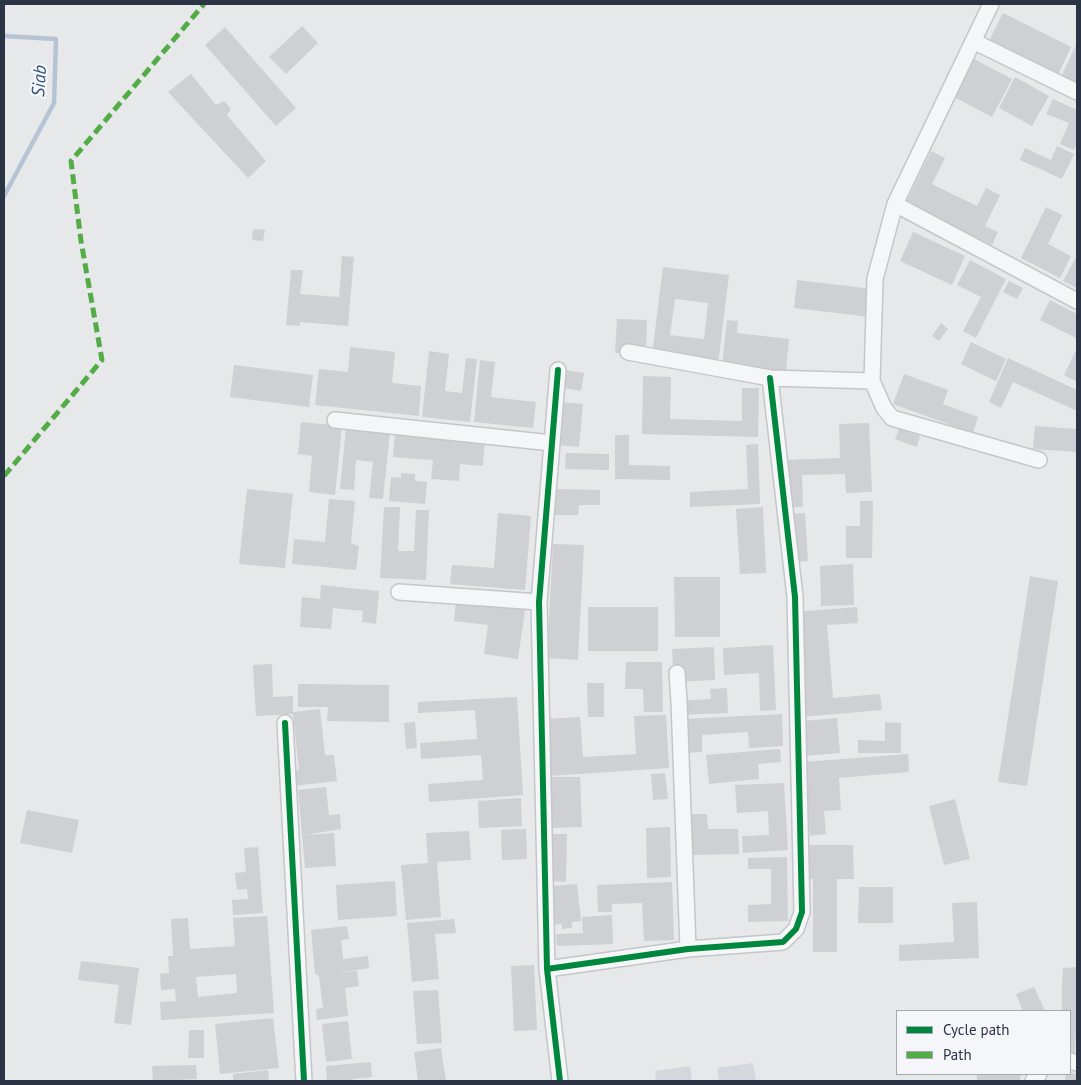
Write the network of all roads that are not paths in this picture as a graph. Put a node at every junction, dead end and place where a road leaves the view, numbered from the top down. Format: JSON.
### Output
{"nodes":[{"id":1,"x":991,"y":4,"type":"edge"},
{"id":2,"x":973,"y":41,"type":"junction"},
{"id":3,"x":1077,"y":92,"type":"edge"},
{"id":4,"x":895,"y":204,"type":"junction"},
{"id":5,"x":1077,"y":301,"type":"edge"},
{"id":6,"x":628,"y":352,"type":"dead end"},
{"id":7,"x":558,"y":370,"type":"dead end"},
{"id":8,"x":770,"y":378,"type":"junction"},
{"id":9,"x":872,"y":381,"type":"junction"},
{"id":10,"x":335,"y":420,"type":"dead end"},
{"id":11,"x":552,"y":444,"type":"junction"},
{"id":12,"x":1039,"y":460,"type":"dead end"},
{"id":13,"x":399,"y":592,"type":"dead end"},
{"id":14,"x":539,"y":602,"type":"junction"},
{"id":15,"x":677,"y":673,"type":"dead end"},
{"id":16,"x":285,"y":723,"type":"dead end"},
{"id":17,"x":688,"y":949,"type":"junction"},
{"id":18,"x":547,"y":969,"type":"junction"},
{"id":19,"x":304,"y":1081,"type":"edge"},
{"id":20,"x":560,"y":1081,"type":"edge"}],
"edges":[{"from":1,"to":2,"type":"street"},
{"from":2,"to":3,"type":"street"},
{"from":2,"to":4,"type":"street"},
{"from":4,"to":5,"type":"street"},
{"from":4,"to":9,"type":"street"},
{"from":6,"to":8,"type":"street"},
{"from":7,"to":11,"type":"street"},
{"from":8,"to":9,"type":"street"},
{"from":8,"to":17,"type":"street"},
{"from":9,"to":12,"type":"street"},
{"from":10,"to":11,"type":"street"},
{"from":11,"to":14,"type":"street"},
{"from":13,"to":14,"type":"street"},
{"from":14,"to":18,"type":"street"},
{"from":15,"to":17,"type":"street"},
{"from":16,"to":19,"type":"street"},
{"from":17,"to":18,"type":"street"},
{"from":18,"to":20,"type":"street"}]}
